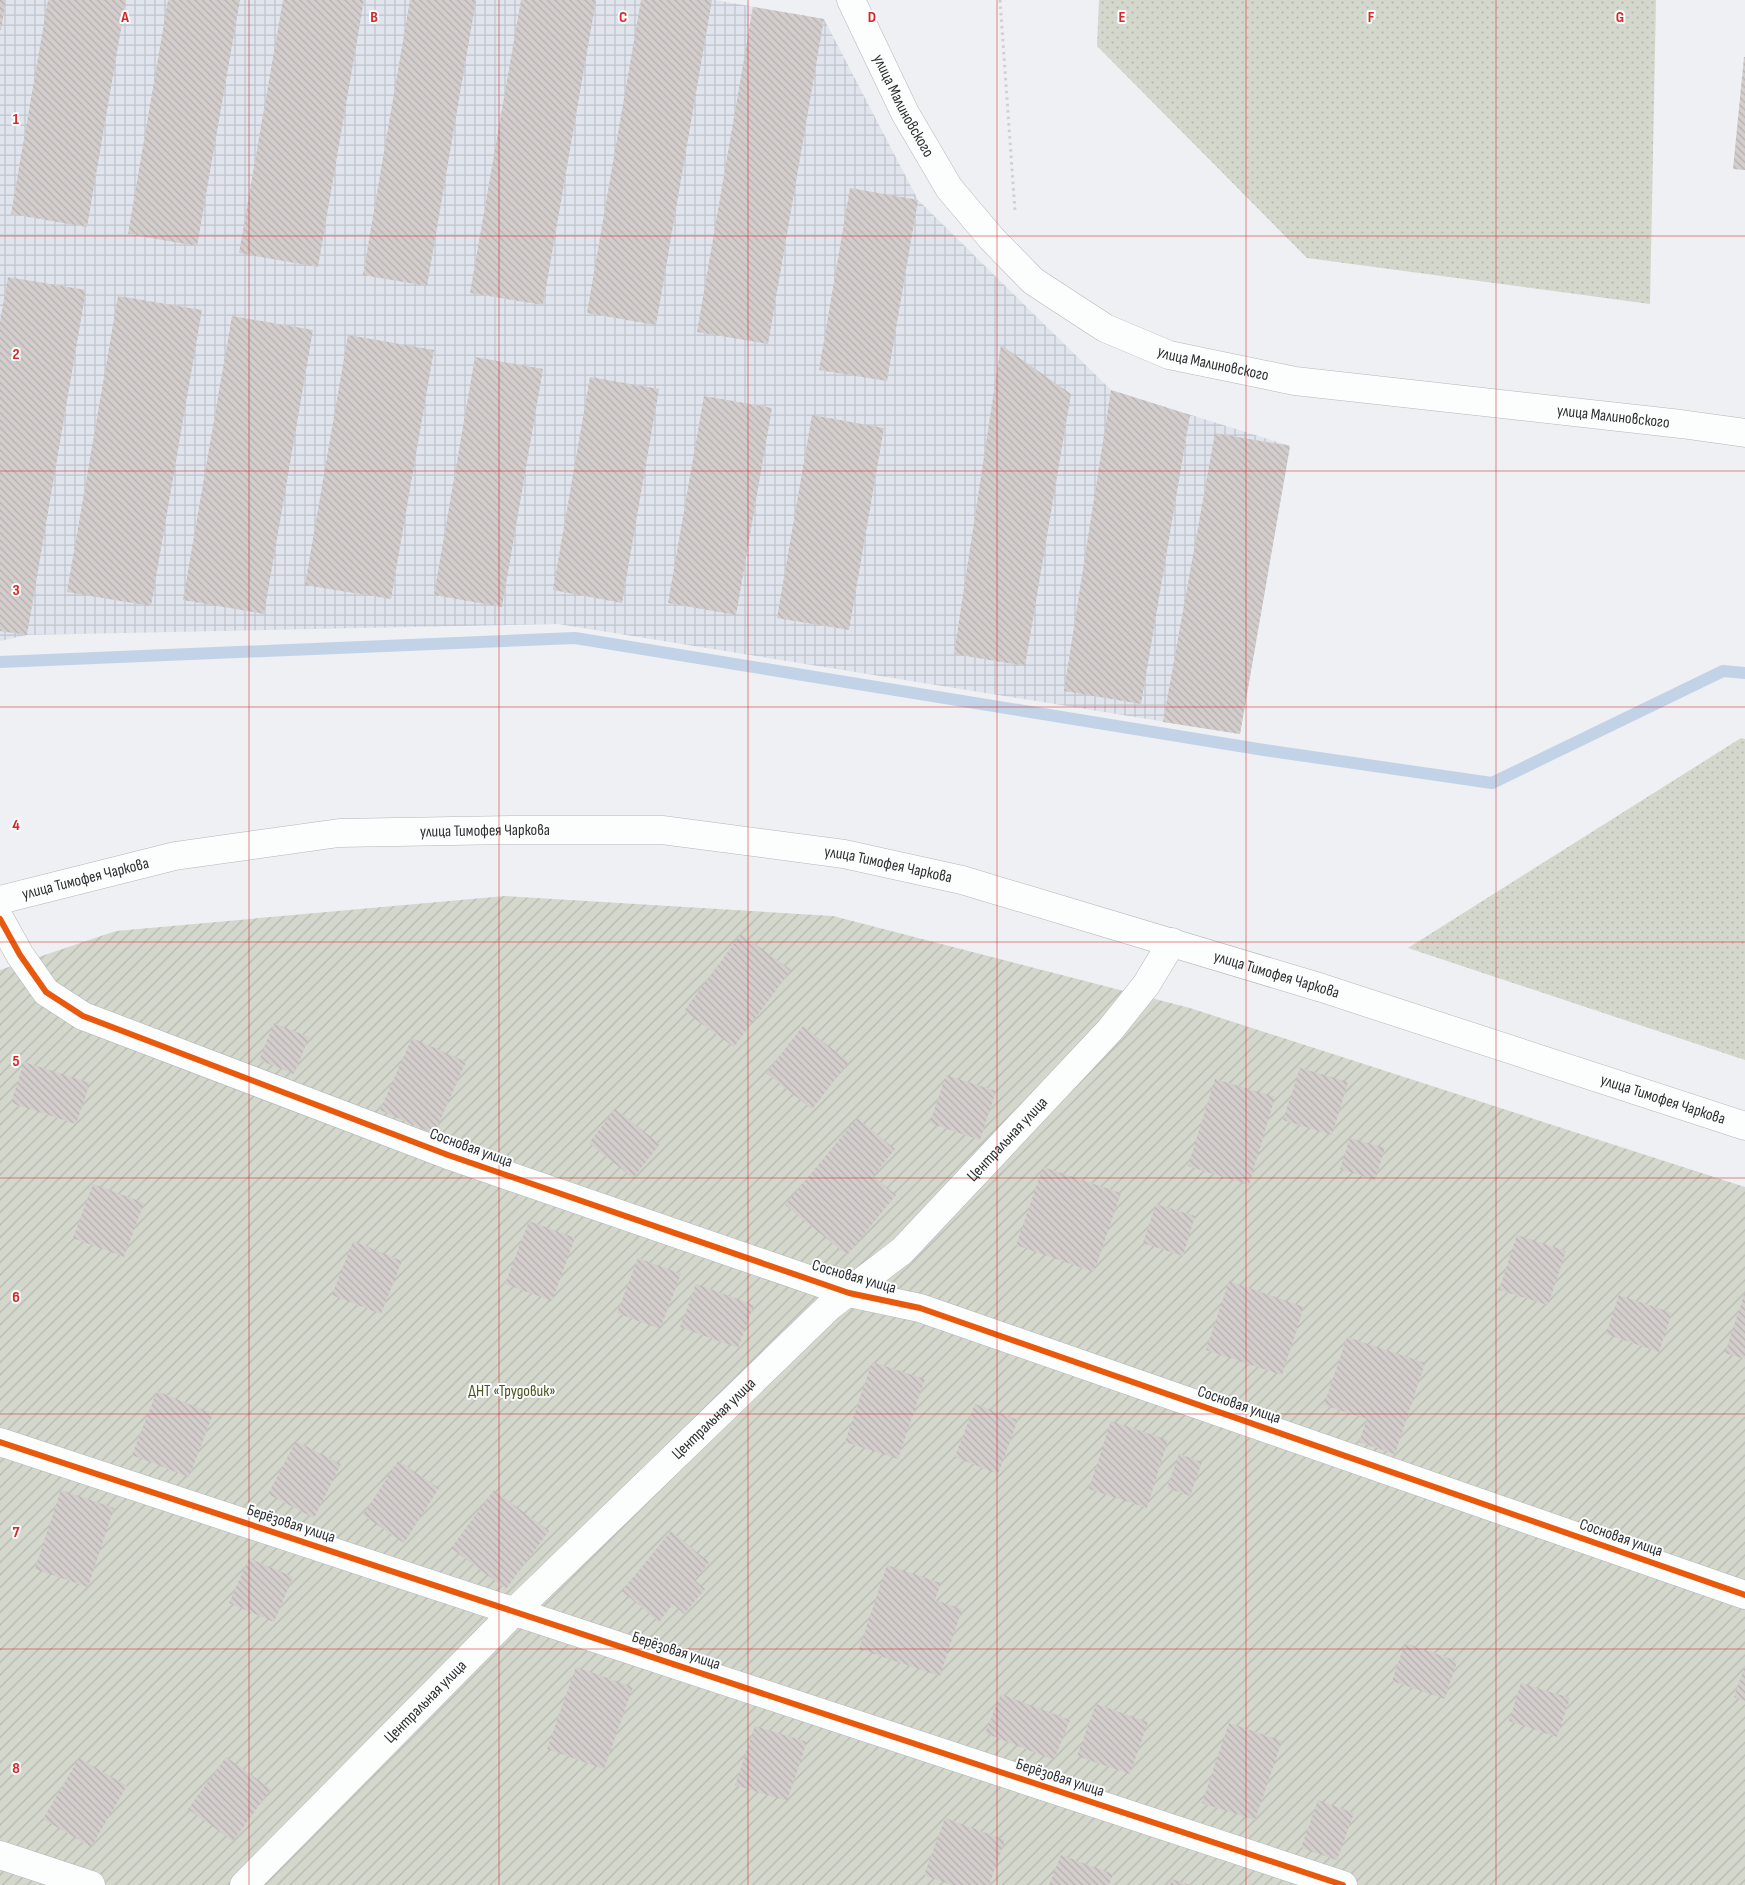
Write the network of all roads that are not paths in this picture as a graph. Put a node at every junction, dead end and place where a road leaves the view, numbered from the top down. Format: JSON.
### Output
{"nodes":[{"id":1,"x":852,"y":0,"type":"edge"},
{"id":2,"x":1745,"y":433,"type":"edge"},
{"id":3,"x":0,"y":900,"type":"edge"},
{"id":4,"x":0,"y":919,"type":"edge"},
{"id":5,"x":1172,"y":942,"type":"junction"},
{"id":6,"x":1745,"y":1126,"type":"edge"},
{"id":7,"x":849,"y":1293,"type":"junction"},
{"id":8,"x":0,"y":1442,"type":"edge"},
{"id":9,"x":1745,"y":1595,"type":"edge"},
{"id":10,"x":514,"y":1612,"type":"junction"},
{"id":11,"x":0,"y":1855,"type":"edge"},
{"id":12,"x":91,"y":1885,"type":"edge"},
{"id":13,"x":244,"y":1885,"type":"edge"},
{"id":14,"x":1343,"y":1885,"type":"edge"}],
"edges":[{"from":1,"to":2,"type":"street","name":"улица Малиновского"},
{"from":3,"to":5,"type":"street","name":"улица Тимофея Чаркова"},
{"from":4,"to":7,"type":"street","name":"Сосновая улица"},
{"from":5,"to":6,"type":"street","name":"улица Тимофея Чаркова"},
{"from":5,"to":7,"type":"street","name":"Центральная улица"},
{"from":7,"to":9,"type":"street","name":"Сосновая улица"},
{"from":7,"to":10,"type":"street","name":"Центральная улица"},
{"from":8,"to":10,"type":"street","name":"Берёзовая улица"},
{"from":10,"to":13,"type":"street","name":"Центральная улица"},
{"from":10,"to":14,"type":"street","name":"Берёзовая улица"},
{"from":11,"to":12,"type":"street"}]}
